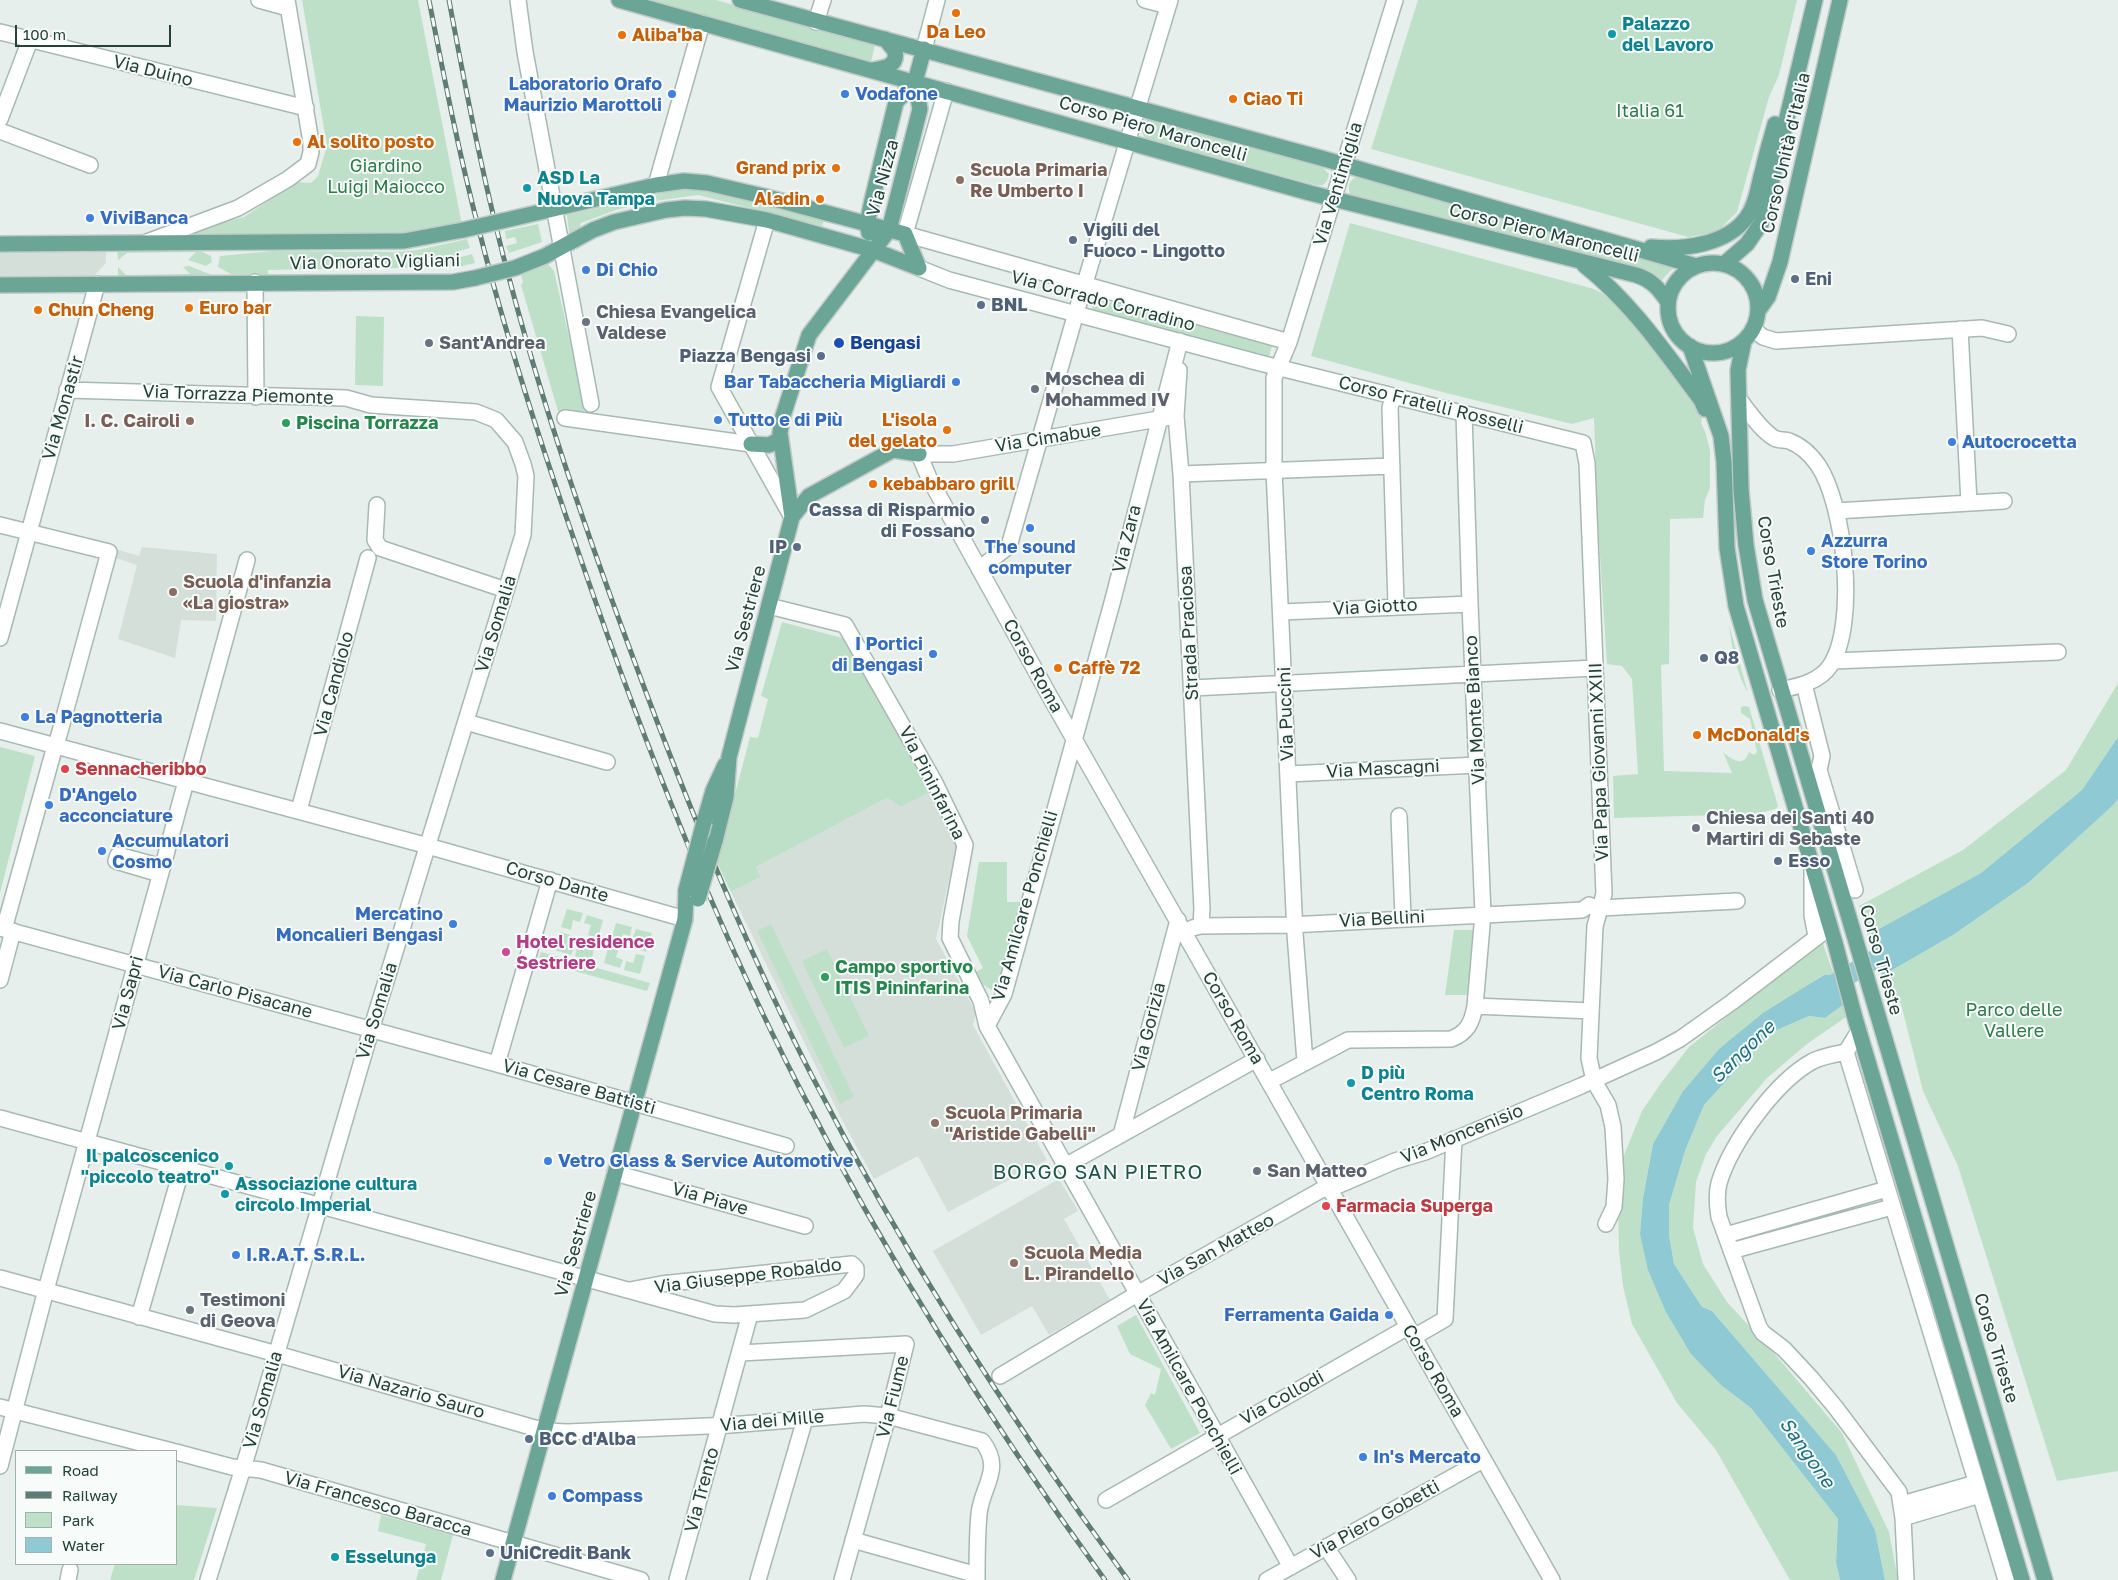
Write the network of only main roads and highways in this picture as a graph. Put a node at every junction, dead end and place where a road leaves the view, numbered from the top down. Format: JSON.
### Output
{"nodes":[{"id":1,"x":619,"y":0,"type":"edge"},
{"id":2,"x":740,"y":0,"type":"edge"},
{"id":3,"x":1815,"y":0,"type":"edge"},
{"id":4,"x":1840,"y":0,"type":"edge"},
{"id":5,"x":885,"y":39,"type":"junction"},
{"id":6,"x":924,"y":49,"type":"junction"},
{"id":7,"x":872,"y":70,"type":"junction"},
{"id":8,"x":914,"y":82,"type":"junction"},
{"id":9,"x":1792,"y":94,"type":"junction"},
{"id":10,"x":867,"y":224,"type":"junction"},
{"id":11,"x":889,"y":230,"type":"junction"},
{"id":12,"x":904,"y":234,"type":"junction"},
{"id":13,"x":0,"y":244,"type":"edge"},
{"id":14,"x":1625,"y":244,"type":"junction"},
{"id":15,"x":873,"y":250,"type":"junction"},
{"id":16,"x":894,"y":258,"type":"junction"},
{"id":17,"x":1580,"y":262,"type":"junction"},
{"id":18,"x":1724,"y":264,"type":"junction"},
{"id":19,"x":1696,"y":266,"type":"junction"},
{"id":20,"x":0,"y":285,"type":"edge"},
{"id":21,"x":1668,"y":302,"type":"junction"},
{"id":22,"x":1758,"y":311,"type":"junction"},
{"id":23,"x":1749,"y":335,"type":"junction"},
{"id":24,"x":1690,"y":346,"type":"junction"},
{"id":25,"x":1721,"y":436,"type":"junction"},
{"id":26,"x":781,"y":439,"type":"junction"},
{"id":27,"x":751,"y":444,"type":"road end"},
{"id":28,"x":919,"y":454,"type":"road end"},
{"id":29,"x":792,"y":517,"type":"junction"},
{"id":30,"x":729,"y":757,"type":"junction"},
{"id":31,"x":692,"y":895,"type":"junction"},
{"id":32,"x":503,"y":1580,"type":"edge"},
{"id":33,"x":2022,"y":1580,"type":"edge"},
{"id":34,"x":2046,"y":1580,"type":"edge"}],
"edges":[{"from":1,"to":7,"type":"main road","name":"Corso Piero Maroncelli"},
{"from":2,"to":5,"type":"main road","name":"Corso Piero Maroncelli"},
{"from":3,"to":9,"type":"main road","name":"Corso Unità d'Italia"},
{"from":4,"to":22,"type":"main road","name":"Corso Unità d'Italia"},
{"from":5,"to":6,"type":"main road","name":"Corso Piero Maroncelli"},
{"from":5,"to":7,"type":"main road"},
{"from":6,"to":8,"type":"main road","name":"Via Nizza"},
{"from":6,"to":14,"type":"main road","name":"Corso Piero Maroncelli"},
{"from":7,"to":8,"type":"main road","name":"Corso Piero Maroncelli"},
{"from":8,"to":10,"type":"main road","name":"Via Nizza"},
{"from":8,"to":11,"type":"main road","name":"Via Nizza"},
{"from":8,"to":17,"type":"main road","name":"Corso Piero Maroncelli"},
{"from":9,"to":14,"type":"main road"},
{"from":9,"to":18,"type":"main road","name":"Corso Unità d'Italia"},
{"from":10,"to":11,"type":"main road","name":"Via Corrado Corradino"},
{"from":10,"to":13,"type":"main road","name":"Via Onorato Vigliani","bridge":true},
{"from":10,"to":15,"type":"main road","name":"Via Nizza"},
{"from":11,"to":12,"type":"main road","name":"Via Corrado Corradino"},
{"from":11,"to":15,"type":"main road","name":"Via Nizza"},
{"from":12,"to":16,"type":"main road"},
{"from":12,"to":16,"type":"main road"},
{"from":14,"to":19,"type":"main road","name":"Corso Piero Maroncelli"},
{"from":15,"to":16,"type":"main road"},
{"from":15,"to":20,"type":"main road","name":"Via Onorato Vigliani","bridge":true},
{"from":15,"to":26,"type":"main road"},
{"from":17,"to":21,"type":"main road","name":"Corso Piero Maroncelli"},
{"from":17,"to":25,"type":"main road"},
{"from":18,"to":19,"type":"main road"},
{"from":18,"to":22,"type":"main road"},
{"from":19,"to":21,"type":"main road"},
{"from":21,"to":24,"type":"main road"},
{"from":22,"to":23,"type":"main road"},
{"from":23,"to":24,"type":"main road"},
{"from":23,"to":34,"type":"main road","name":"Corso Trieste"},
{"from":24,"to":25,"type":"main road"},
{"from":25,"to":33,"type":"main road"},
{"from":26,"to":27,"type":"main road"},
{"from":26,"to":29,"type":"main road"},
{"from":28,"to":29,"type":"main road","name":"Via Sestriere"},
{"from":29,"to":30,"type":"main road","name":"Via Sestriere"},
{"from":30,"to":31,"type":"main road","name":"Via Sestriere","bridge":true},
{"from":30,"to":31,"type":"main road","name":"Via Sestriere","bridge":true},
{"from":31,"to":32,"type":"main road","name":"Via Sestriere"}]}
